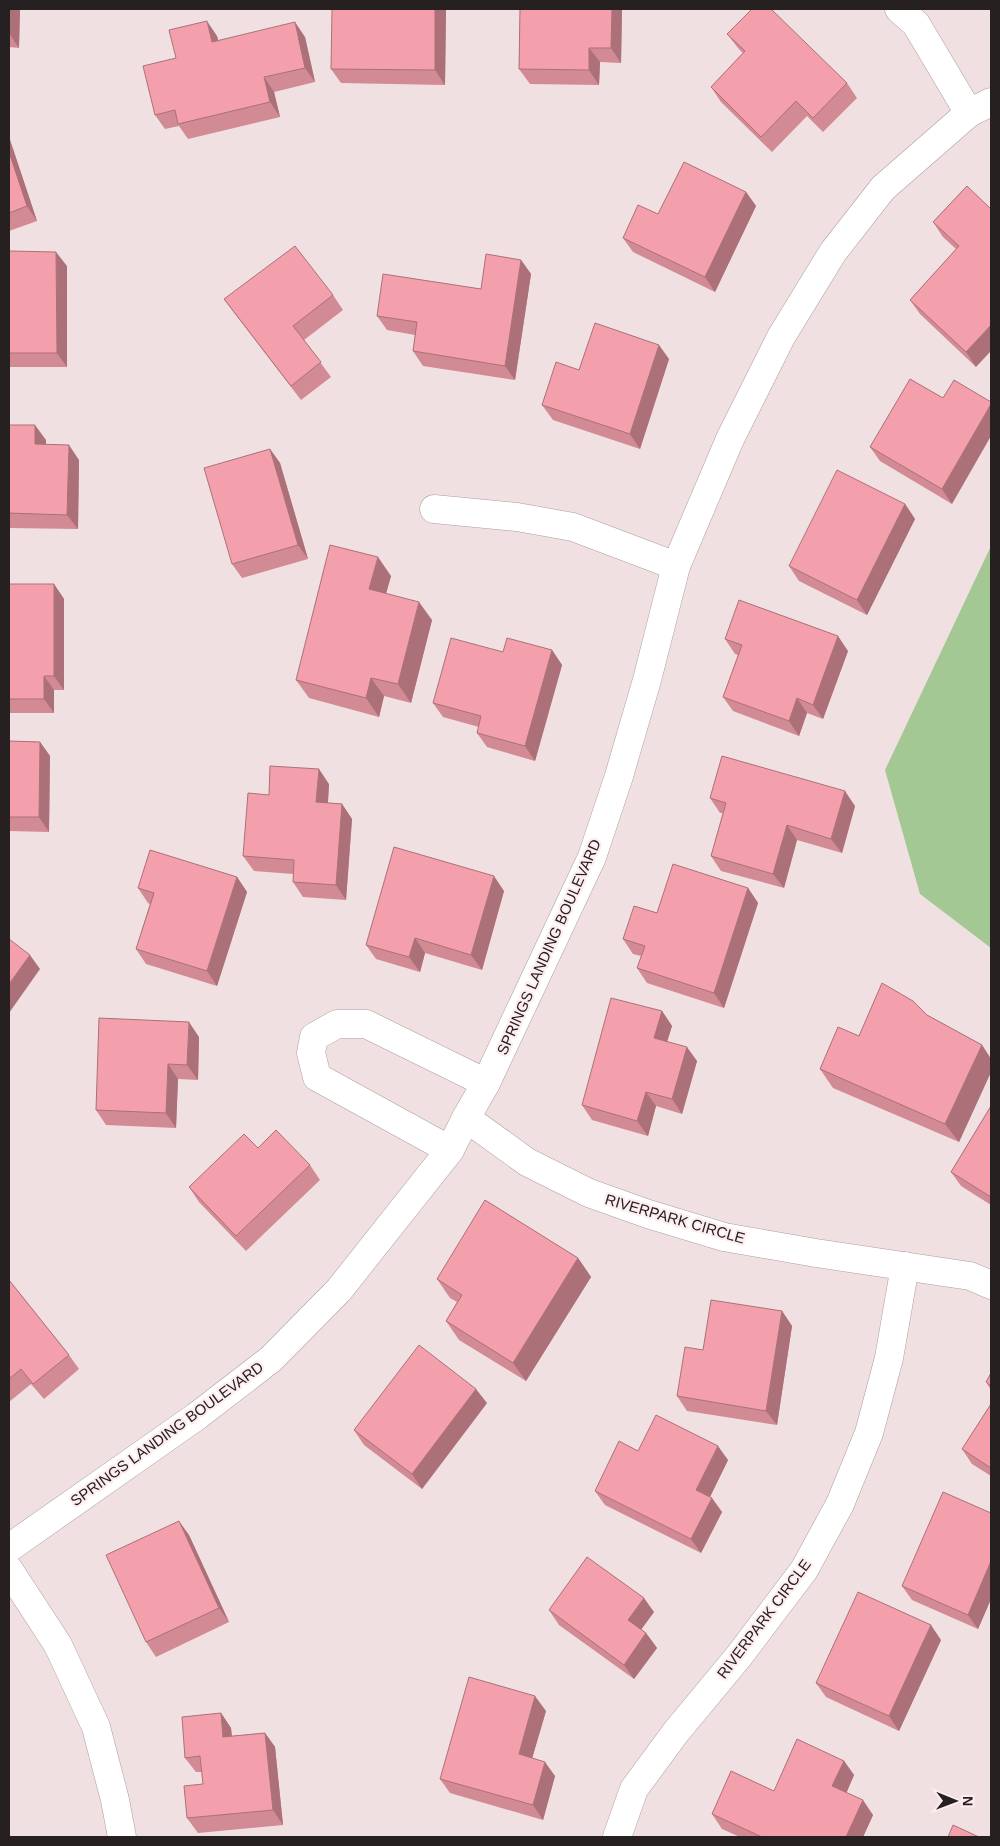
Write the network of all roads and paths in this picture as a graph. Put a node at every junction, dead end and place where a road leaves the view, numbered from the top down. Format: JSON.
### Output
{"nodes":[{"id":1,"x":899,"y":9,"type":"edge"},
{"id":2,"x":980,"y":108,"type":"edge"},
{"id":3,"x":434,"y":510,"type":"dead end"},
{"id":4,"x":676,"y":566,"type":"junction"},
{"id":5,"x":486,"y":1083,"type":"junction"},
{"id":6,"x":466,"y":1118,"type":"junction"},
{"id":7,"x":450,"y":1150,"type":"junction"},
{"id":8,"x":905,"y":1266,"type":"junction"},
{"id":9,"x":991,"y":1285,"type":"edge"},
{"id":10,"x":9,"y":1548,"type":"edge"},
{"id":11,"x":9,"y":1570,"type":"edge"},
{"id":12,"x":122,"y":1837,"type":"edge"},
{"id":13,"x":617,"y":1837,"type":"edge"}],
"edges":[{"from":1,"to":2,"type":"street"},
{"from":2,"to":4,"type":"street","name":"SPRINGS LANDING BOULEVARD"},
{"from":3,"to":4,"type":"street"},
{"from":4,"to":5,"type":"street","name":"SPRINGS LANDING BOULEVARD"},
{"from":5,"to":6,"type":"street","name":"SPRINGS LANDING BOULEVARD"},
{"from":5,"to":7,"type":"street"},
{"from":6,"to":7,"type":"street","name":"SPRINGS LANDING BOULEVARD"},
{"from":6,"to":8,"type":"street","name":"RIVERPARK CIRCLE"},
{"from":7,"to":10,"type":"street","name":"SPRINGS LANDING BOULEVARD"},
{"from":8,"to":9,"type":"street","name":"RIVERPARK CIRCLE"},
{"from":8,"to":13,"type":"street","name":"RIVERPARK CIRCLE"},
{"from":11,"to":12,"type":"street"}]}
